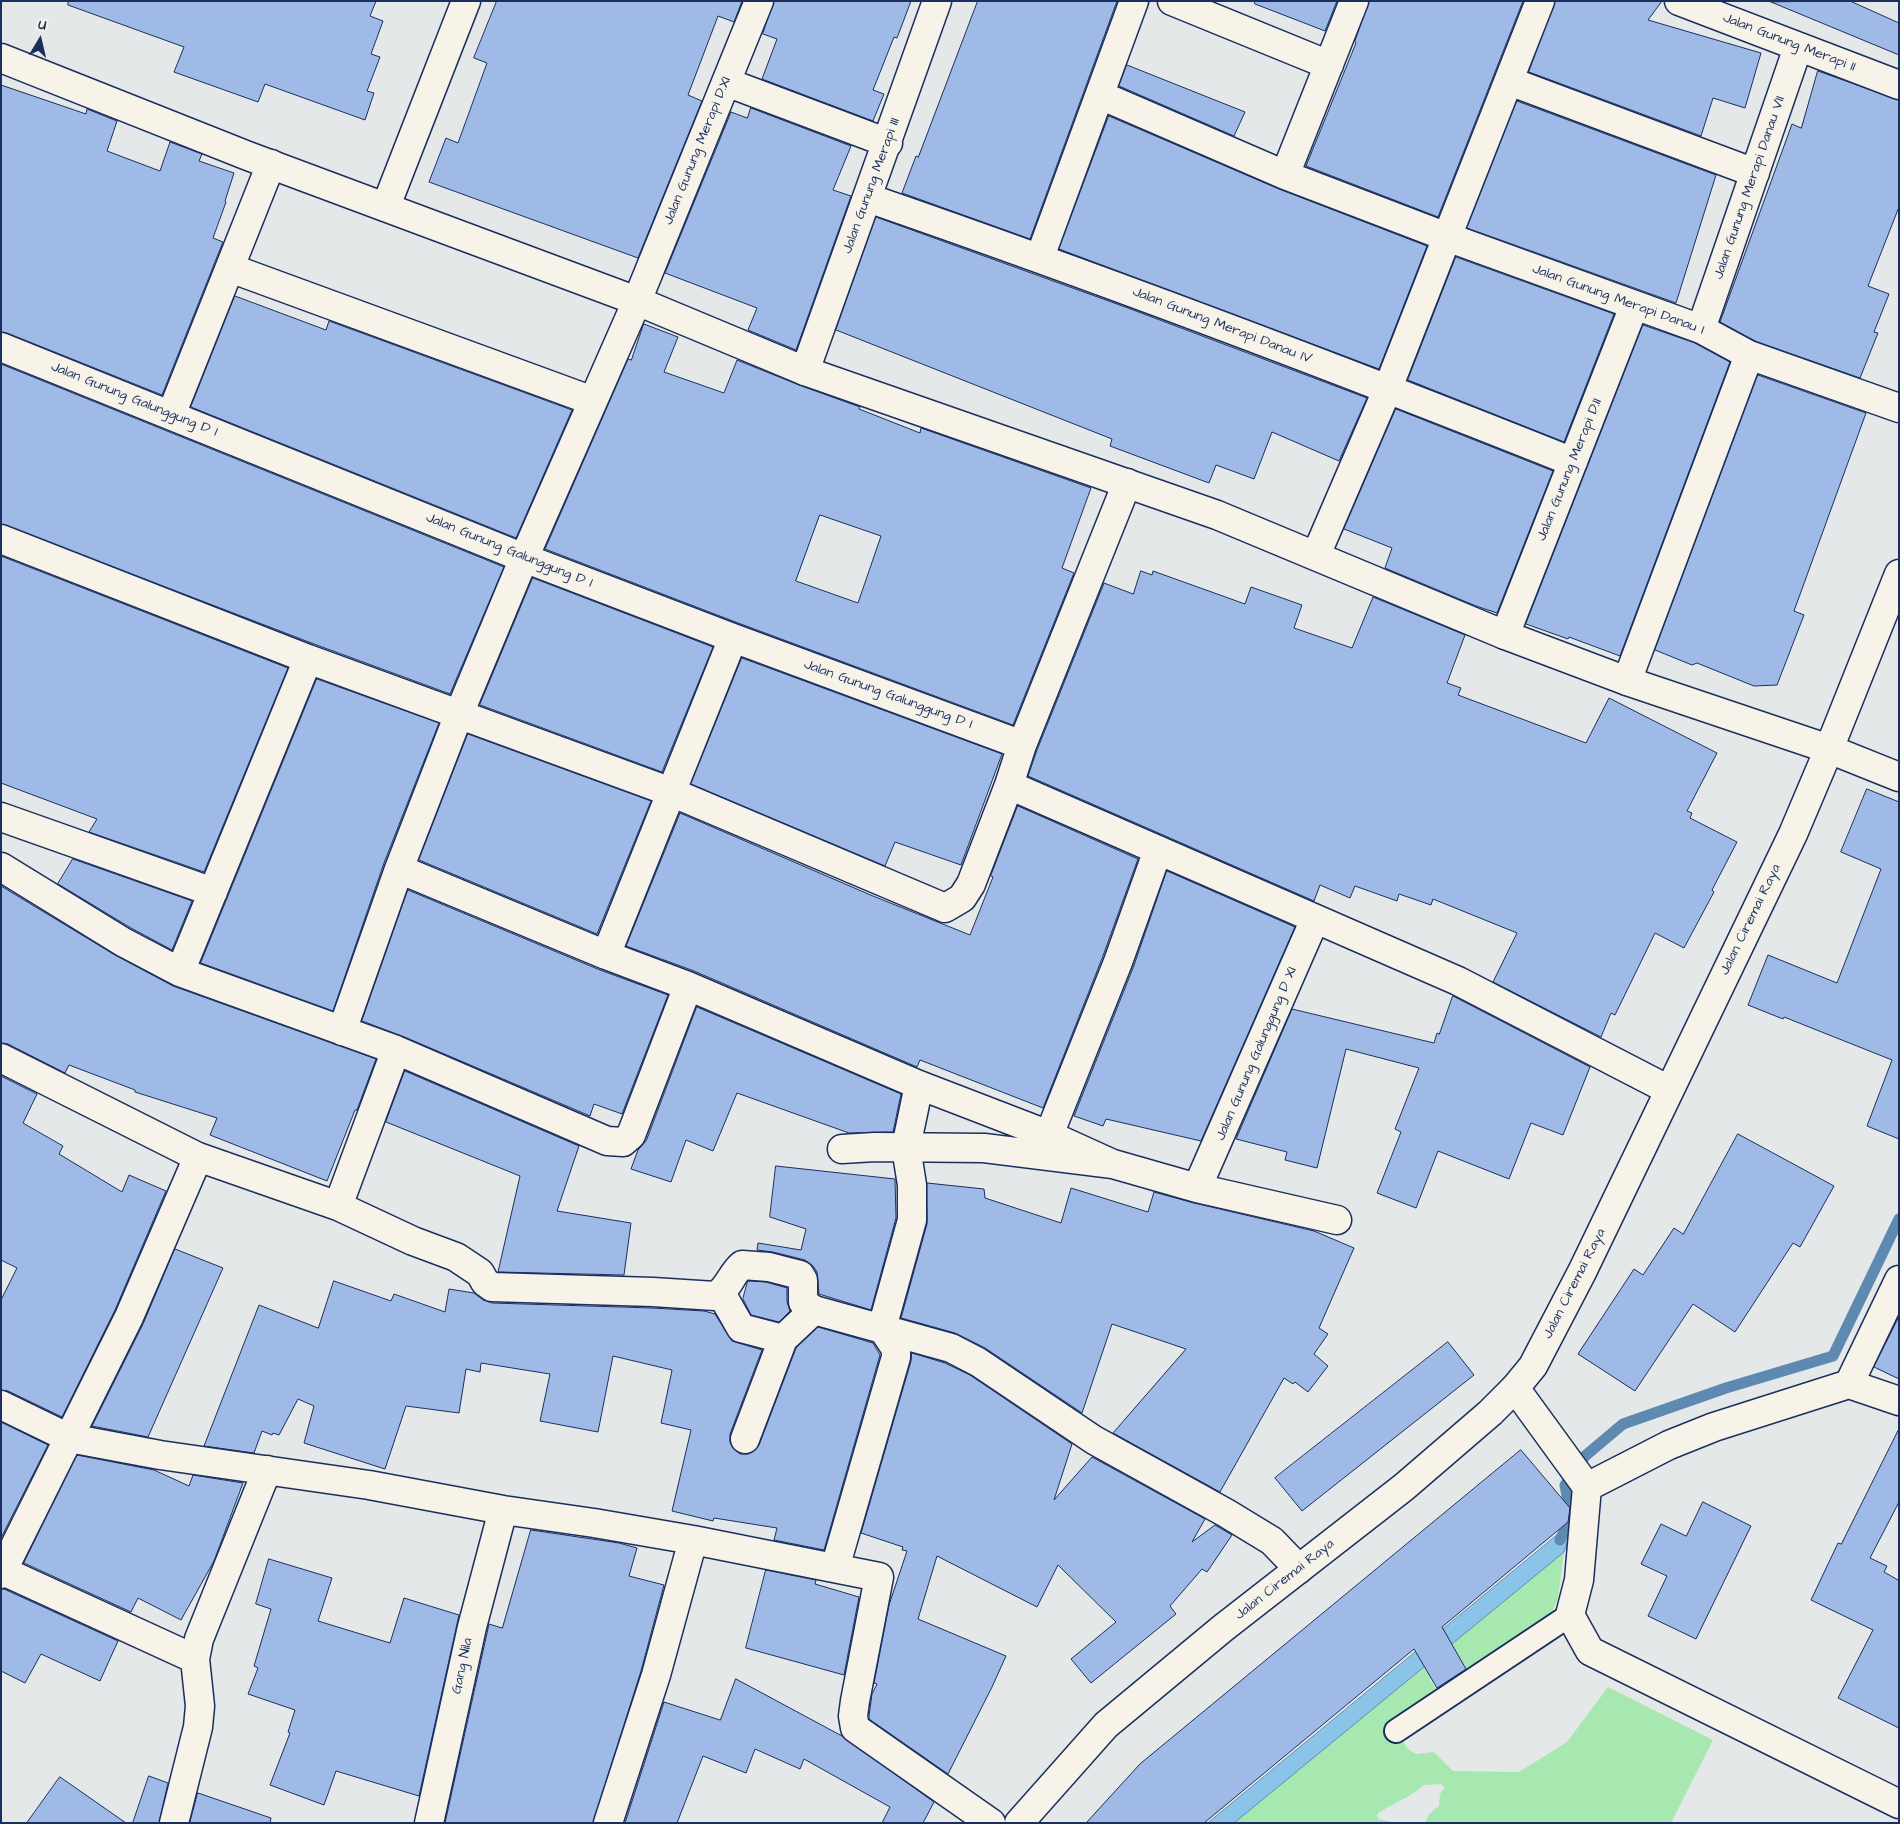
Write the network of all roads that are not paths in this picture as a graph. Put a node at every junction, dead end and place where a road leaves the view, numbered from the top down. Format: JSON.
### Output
{"nodes":[{"id":1,"x":466,"y":1,"type":"edge"},
{"id":2,"x":759,"y":1,"type":"edge"},
{"id":3,"x":937,"y":1,"type":"edge"},
{"id":4,"x":1134,"y":1,"type":"edge"},
{"id":5,"x":1172,"y":1,"type":"edge"},
{"id":6,"x":1354,"y":1,"type":"edge"},
{"id":7,"x":1540,"y":1,"type":"edge"},
{"id":8,"x":1679,"y":1,"type":"edge"},
{"id":9,"x":1722,"y":9,"type":"edge"},
{"id":10,"x":1798,"y":48,"type":"junction"},
{"id":11,"x":1,"y":58,"type":"edge"},
{"id":12,"x":1329,"y":64,"type":"junction"},
{"id":13,"x":1509,"y":81,"type":"junction"},
{"id":14,"x":726,"y":82,"type":"junction"},
{"id":15,"x":1899,"y":85,"type":"edge"},
{"id":16,"x":1100,"y":95,"type":"junction"},
{"id":17,"x":888,"y":143,"type":"junction"},
{"id":18,"x":271,"y":164,"type":"junction"},
{"id":19,"x":1755,"y":173,"type":"junction"},
{"id":20,"x":1285,"y":175,"type":"junction"},
{"id":21,"x":868,"y":198,"type":"junction"},
{"id":22,"x":386,"y":206,"type":"junction"},
{"id":23,"x":1447,"y":237,"type":"junction"},
{"id":24,"x":1040,"y":257,"type":"junction"},
{"id":25,"x":230,"y":268,"type":"junction"},
{"id":26,"x":637,"y":301,"type":"junction"},
{"id":27,"x":1634,"y":306,"type":"junction"},
{"id":28,"x":1701,"y":329,"type":"junction"},
{"id":29,"x":1,"y":347,"type":"edge"},
{"id":30,"x":1749,"y":356,"type":"junction"},
{"id":31,"x":805,"y":371,"type":"junction"},
{"id":32,"x":1388,"y":388,"type":"junction"},
{"id":33,"x":593,"y":401,"type":"junction"},
{"id":34,"x":1899,"y":408,"type":"edge"},
{"id":35,"x":171,"y":415,"type":"junction"},
{"id":36,"x":1573,"y":462,"type":"junction"},
{"id":37,"x":1127,"y":483,"type":"junction"},
{"id":38,"x":1,"y":539,"type":"edge"},
{"id":39,"x":1316,"y":555,"type":"junction"},
{"id":40,"x":524,"y":558,"type":"junction"},
{"id":41,"x":1899,"y":574,"type":"edge"},
{"id":42,"x":1505,"y":634,"type":"junction"},
{"id":43,"x":733,"y":638,"type":"junction"},
{"id":44,"x":308,"y":659,"type":"junction"},
{"id":45,"x":1627,"y":681,"type":"junction"},
{"id":46,"x":459,"y":714,"type":"junction"},
{"id":47,"x":1022,"y":745,"type":"junction"},
{"id":48,"x":1829,"y":749,"type":"junction"},
{"id":49,"x":1899,"y":777,"type":"edge"},
{"id":50,"x":1009,"y":786,"type":"junction"},
{"id":51,"x":671,"y":792,"type":"junction"},
{"id":52,"x":1,"y":817,"type":"edge"},
{"id":53,"x":1158,"y":850,"type":"junction"},
{"id":54,"x":1,"y":867,"type":"edge"},
{"id":55,"x":399,"y":869,"type":"junction"},
{"id":56,"x":213,"y":892,"type":"junction"},
{"id":57,"x":1315,"y":919,"type":"junction"},
{"id":58,"x":606,"y":955,"type":"junction"},
{"id":59,"x":180,"y":972,"type":"junction"},
{"id":60,"x":688,"y":986,"type":"junction"},
{"id":61,"x":342,"y":1031,"type":"junction"},
{"id":62,"x":396,"y":1050,"type":"junction"},
{"id":63,"x":1,"y":1058,"type":"edge"},
{"id":64,"x":919,"y":1085,"type":"junction"},
{"id":65,"x":1669,"y":1090,"type":"junction"},
{"id":66,"x":1049,"y":1135,"type":"junction"},
{"id":67,"x":906,"y":1147,"type":"junction"},
{"id":68,"x":842,"y":1149,"type":"dead end"},
{"id":69,"x":198,"y":1157,"type":"junction"},
{"id":70,"x":1113,"y":1164,"type":"junction"},
{"id":71,"x":1197,"y":1188,"type":"junction"},
{"id":72,"x":338,"y":1206,"type":"junction"},
{"id":73,"x":1337,"y":1220,"type":"dead end"},
{"id":74,"x":1899,"y":1280,"type":"edge"},
{"id":75,"x":722,"y":1293,"type":"junction"},
{"id":76,"x":814,"y":1310,"type":"junction"},
{"id":77,"x":882,"y":1328,"type":"junction"},
{"id":78,"x":783,"y":1339,"type":"junction"},
{"id":79,"x":1849,"y":1384,"type":"junction"},
{"id":80,"x":1516,"y":1388,"type":"junction"},
{"id":81,"x":1899,"y":1401,"type":"edge"},
{"id":82,"x":1,"y":1405,"type":"edge"},
{"id":83,"x":69,"y":1438,"type":"junction"},
{"id":84,"x":744,"y":1439,"type":"dead end"},
{"id":85,"x":267,"y":1470,"type":"junction"},
{"id":86,"x":1584,"y":1483,"type":"junction"},
{"id":87,"x":503,"y":1510,"type":"junction"},
{"id":88,"x":694,"y":1540,"type":"junction"},
{"id":89,"x":8,"y":1543,"type":"edge"},
{"id":90,"x":835,"y":1568,"type":"junction"},
{"id":91,"x":1299,"y":1569,"type":"junction"},
{"id":92,"x":2,"y":1572,"type":"edge"},
{"id":93,"x":1570,"y":1615,"type":"junction"},
{"id":94,"x":195,"y":1659,"type":"junction"},
{"id":95,"x":1396,"y":1731,"type":"dead end"},
{"id":96,"x":1899,"y":1804,"type":"edge"},
{"id":97,"x":174,"y":1823,"type":"edge"},
{"id":98,"x":429,"y":1823,"type":"edge"},
{"id":99,"x":608,"y":1823,"type":"edge"},
{"id":100,"x":991,"y":1823,"type":"edge"},
{"id":101,"x":1019,"y":1823,"type":"edge"}],
"edges":[{"from":1,"to":22,"type":"street"},
{"from":2,"to":14,"type":"street","name":"Jalan Gunung Merapi D.XI"},
{"from":3,"to":17,"type":"street","name":"Jalan Gunung Merapi III"},
{"from":4,"to":16,"type":"street"},
{"from":5,"to":12,"type":"street"},
{"from":6,"to":12,"type":"street"},
{"from":7,"to":13,"type":"street"},
{"from":8,"to":9,"type":"street","name":"Jalan Gunung Merapi II"},
{"from":9,"to":10,"type":"street","name":"Jalan Gunung Merapi II"},
{"from":10,"to":15,"type":"street","name":"Jalan Gunung Merapi II"},
{"from":10,"to":19,"type":"street","name":"Jalan Gunung Merapi Danau VII"},
{"from":11,"to":18,"type":"street"},
{"from":12,"to":20,"type":"street"},
{"from":13,"to":19,"type":"street"},
{"from":13,"to":23,"type":"street"},
{"from":14,"to":17,"type":"street"},
{"from":14,"to":26,"type":"street","name":"Jalan Gunung Merapi D.XI"},
{"from":16,"to":20,"type":"street","name":"Jalan Gunung Merapi Danau I"},
{"from":16,"to":24,"type":"street"},
{"from":17,"to":21,"type":"street","name":"Jalan Gunung Merapi III"},
{"from":18,"to":22,"type":"street"},
{"from":18,"to":25,"type":"street"},
{"from":19,"to":28,"type":"street","name":"Jalan Gunung Merapi Danau VII"},
{"from":20,"to":23,"type":"street","name":"Jalan Gunung Merapi Danau I"},
{"from":21,"to":24,"type":"street","name":"Jalan Gunung Merapi Danau IV"},
{"from":21,"to":31,"type":"street","name":"Jalan Gunung Merapi III"},
{"from":22,"to":26,"type":"street"},
{"from":23,"to":27,"type":"street","name":"Jalan Gunung Merapi Danau I"},
{"from":23,"to":32,"type":"street"},
{"from":24,"to":32,"type":"street","name":"Jalan Gunung Merapi Danau IV"},
{"from":25,"to":33,"type":"street"},
{"from":25,"to":35,"type":"street"},
{"from":26,"to":31,"type":"street"},
{"from":26,"to":33,"type":"street","name":"Jalan Gunung Merapi D.XI"},
{"from":27,"to":28,"type":"street","name":"Jalan Gunung Merapi Danau I"},
{"from":27,"to":36,"type":"street","name":"Jalan Gunung Merapi D.II"},
{"from":28,"to":30,"type":"street","name":"Jalan Gunung Merapi Danau I"},
{"from":29,"to":35,"type":"street","name":"Jalan Gunung Galunggung D I"},
{"from":30,"to":34,"type":"street","name":"Jalan Gunung Merapi Danau I"},
{"from":30,"to":45,"type":"street"},
{"from":31,"to":37,"type":"street"},
{"from":32,"to":36,"type":"street","name":"Jalan Gunung Merapi Danau IV"},
{"from":32,"to":39,"type":"street"},
{"from":33,"to":40,"type":"street","name":"Jalan Gunung Merapi D.XI"},
{"from":35,"to":40,"type":"street","name":"Jalan Gunung Galunggung D I"},
{"from":36,"to":42,"type":"street","name":"Jalan Gunung Merapi D.II"},
{"from":37,"to":39,"type":"street"},
{"from":37,"to":47,"type":"street"},
{"from":38,"to":44,"type":"street"},
{"from":39,"to":42,"type":"street"},
{"from":40,"to":43,"type":"street","name":"Jalan Gunung Galunggung D I"},
{"from":40,"to":46,"type":"street","name":"Jalan Gunung Merapi D.XI"},
{"from":41,"to":48,"type":"street","name":"Jalan Ciremai Raya"},
{"from":42,"to":45,"type":"street"},
{"from":43,"to":47,"type":"street","name":"Jalan Gunung Galunggung D I"},
{"from":43,"to":51,"type":"street"},
{"from":44,"to":46,"type":"street"},
{"from":44,"to":56,"type":"street"},
{"from":45,"to":48,"type":"street"},
{"from":46,"to":51,"type":"street"},
{"from":46,"to":55,"type":"street","name":"Jalan Gunung Merapi D.XI"},
{"from":47,"to":50,"type":"street"},
{"from":48,"to":49,"type":"street"},
{"from":48,"to":65,"type":"street","name":"Jalan Ciremai Raya"},
{"from":50,"to":51,"type":"street"},
{"from":50,"to":53,"type":"street"},
{"from":51,"to":58,"type":"street"},
{"from":52,"to":56,"type":"street"},
{"from":53,"to":57,"type":"street"},
{"from":53,"to":66,"type":"street"},
{"from":54,"to":59,"type":"street"},
{"from":55,"to":58,"type":"street"},
{"from":55,"to":61,"type":"street","name":"Jalan Gunung Merapi D.XI"},
{"from":56,"to":59,"type":"street"},
{"from":57,"to":65,"type":"street"},
{"from":57,"to":71,"type":"street","name":"Jalan Gunung Galunggung D XI"},
{"from":58,"to":60,"type":"street"},
{"from":59,"to":61,"type":"street"},
{"from":60,"to":62,"type":"street"},
{"from":60,"to":64,"type":"street"},
{"from":61,"to":62,"type":"street"},
{"from":62,"to":72,"type":"street"},
{"from":63,"to":69,"type":"street"},
{"from":64,"to":66,"type":"street"},
{"from":64,"to":67,"type":"street"},
{"from":65,"to":80,"type":"street","name":"Jalan Ciremai Raya"},
{"from":66,"to":70,"type":"street"},
{"from":67,"to":68,"type":"street"},
{"from":67,"to":70,"type":"street"},
{"from":67,"to":77,"type":"street"},
{"from":69,"to":72,"type":"street"},
{"from":69,"to":83,"type":"street"},
{"from":70,"to":71,"type":"street"},
{"from":71,"to":73,"type":"street"},
{"from":72,"to":75,"type":"street"},
{"from":74,"to":79,"type":"street"},
{"from":75,"to":76,"type":"street"},
{"from":75,"to":78,"type":"street"},
{"from":76,"to":77,"type":"street"},
{"from":76,"to":78,"type":"street"},
{"from":77,"to":90,"type":"street"},
{"from":77,"to":91,"type":"street"},
{"from":78,"to":84,"type":"street"},
{"from":79,"to":81,"type":"street"},
{"from":79,"to":86,"type":"street"},
{"from":80,"to":86,"type":"street"},
{"from":80,"to":91,"type":"street","name":"Jalan Ciremai Raya"},
{"from":82,"to":83,"type":"street"},
{"from":83,"to":85,"type":"street"},
{"from":83,"to":89,"type":"street"},
{"from":85,"to":87,"type":"street"},
{"from":85,"to":94,"type":"street"},
{"from":86,"to":93,"type":"street"},
{"from":87,"to":88,"type":"street"},
{"from":87,"to":98,"type":"street","name":"Gang Nila"},
{"from":88,"to":90,"type":"street"},
{"from":88,"to":99,"type":"street"},
{"from":89,"to":92,"type":"street"},
{"from":90,"to":100,"type":"street"},
{"from":91,"to":101,"type":"street","name":"Jalan Ciremai Raya"},
{"from":92,"to":94,"type":"street"},
{"from":93,"to":95,"type":"lane"},
{"from":93,"to":96,"type":"street"},
{"from":94,"to":97,"type":"street"}]}
